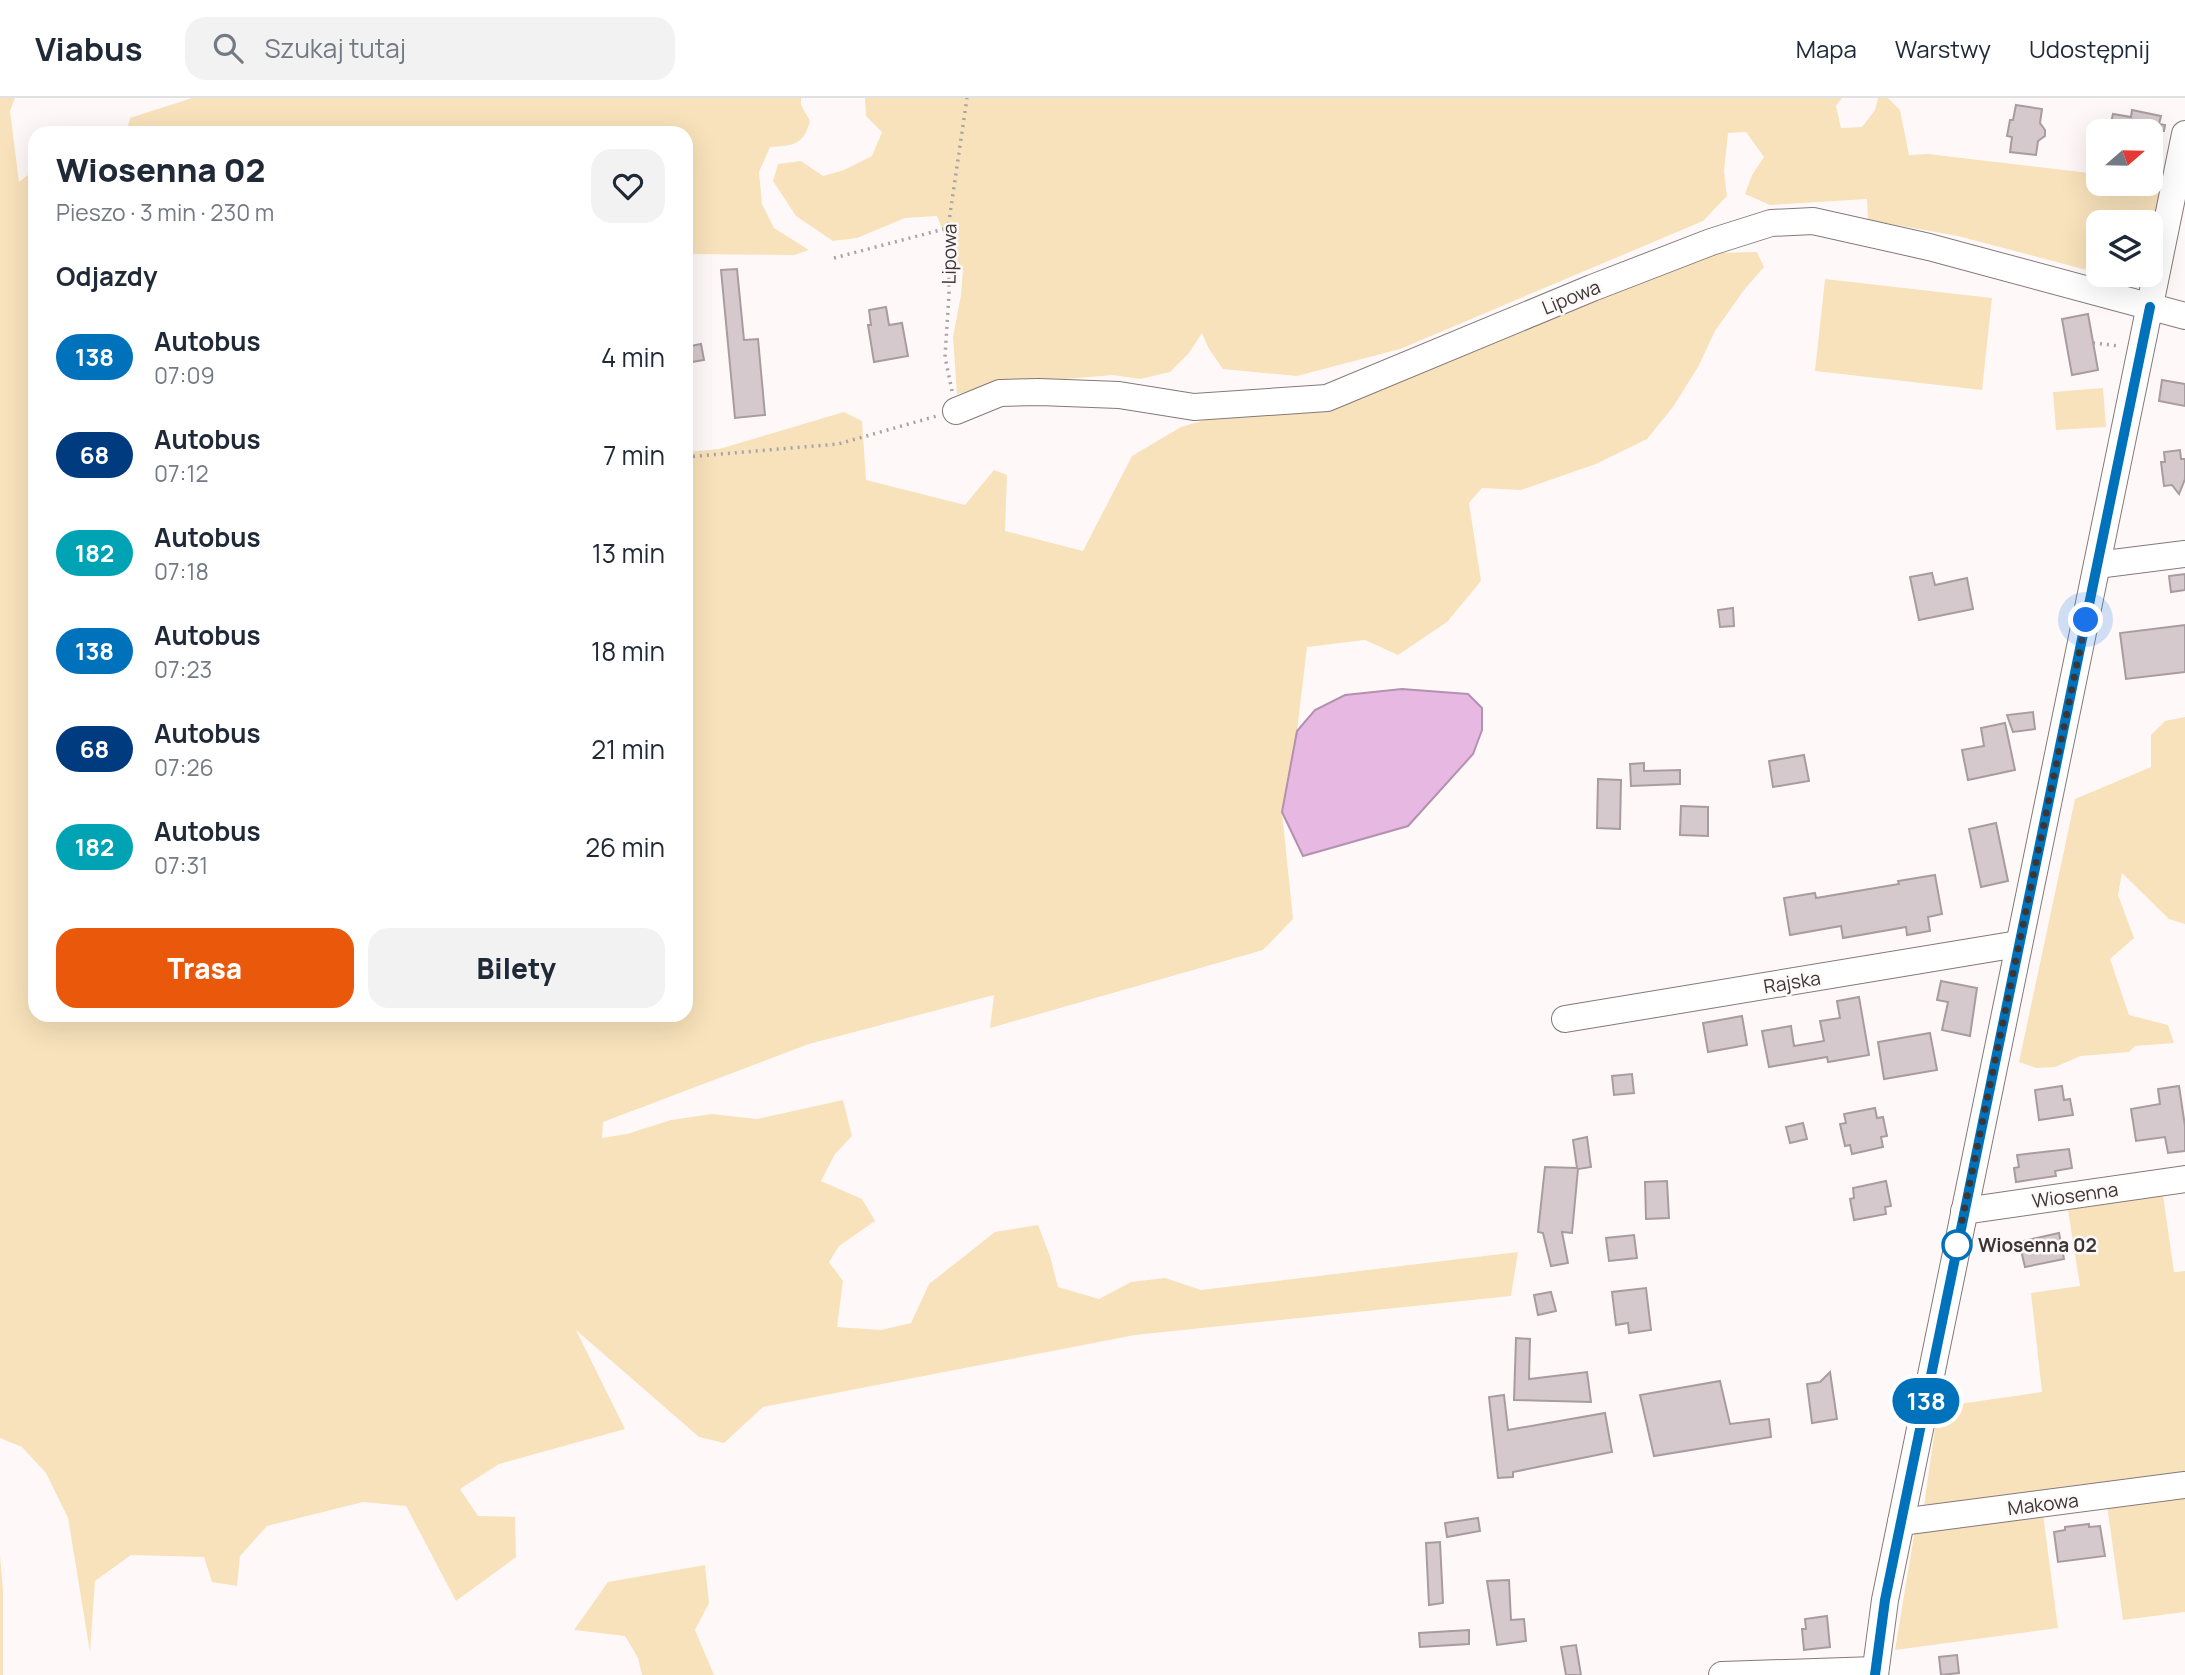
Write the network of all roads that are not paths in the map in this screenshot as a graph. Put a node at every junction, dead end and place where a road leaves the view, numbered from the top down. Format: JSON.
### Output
{"nodes":[{"id":1,"x":2185,"y":134,"type":"edge"},
{"id":2,"x":2150,"y":307,"type":"junction"},
{"id":3,"x":2185,"y":316,"type":"edge"},
{"id":4,"x":956,"y":411,"type":"road end"},
{"id":5,"x":2185,"y":554,"type":"edge"},
{"id":6,"x":2097,"y":565,"type":"junction"},
{"id":7,"x":2018,"y":944,"type":"junction"},
{"id":8,"x":1565,"y":1019,"type":"dead end"},
{"id":9,"x":2185,"y":1179,"type":"edge"},
{"id":10,"x":1964,"y":1211,"type":"junction"},
{"id":11,"x":2185,"y":1485,"type":"edge"},
{"id":12,"x":1901,"y":1522,"type":"junction"},
{"id":13,"x":1875,"y":1672,"type":"edge"},
{"id":14,"x":1722,"y":1675,"type":"edge"}],
"edges":[{"from":1,"to":2,"type":"street"},
{"from":2,"to":3,"type":"street","name":"Lipowa"},
{"from":2,"to":4,"type":"street","name":"Lipowa"},
{"from":2,"to":6,"type":"street"},
{"from":5,"to":6,"type":"street"},
{"from":6,"to":7,"type":"street"},
{"from":7,"to":8,"type":"street","name":"Rajska"},
{"from":7,"to":10,"type":"street"},
{"from":9,"to":10,"type":"street","name":"Wiosenna"},
{"from":10,"to":12,"type":"street"},
{"from":11,"to":12,"type":"street","name":"Makowa"},
{"from":12,"to":13,"type":"street"},
{"from":13,"to":14,"type":"street"}]}
